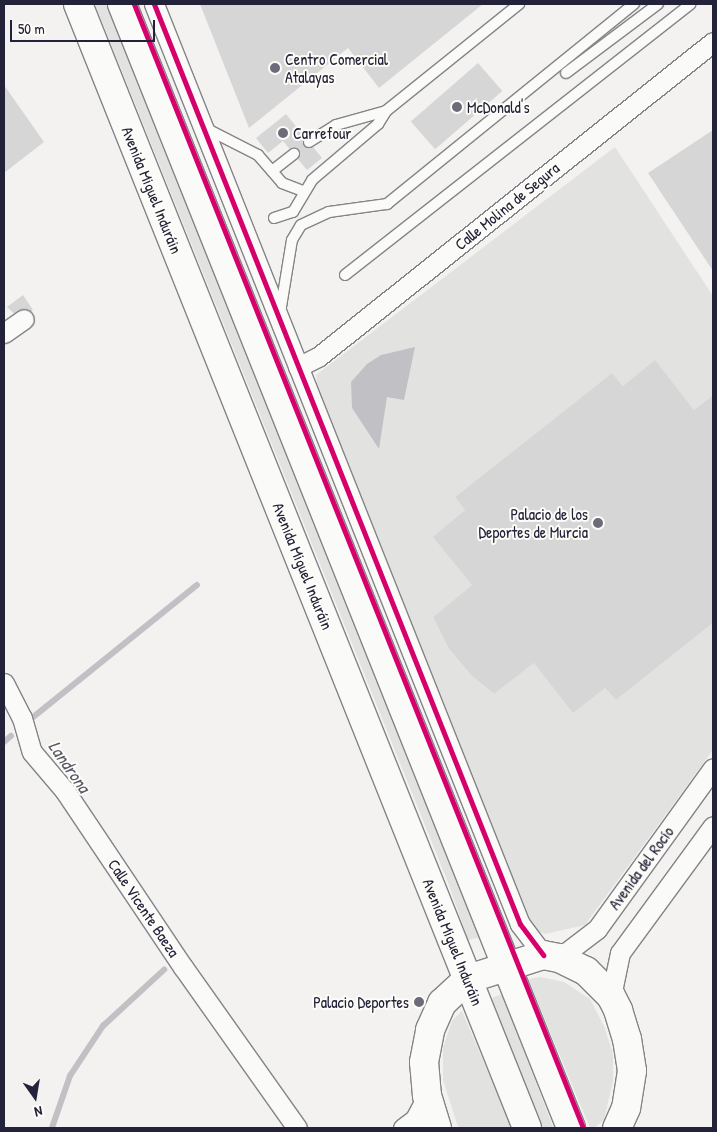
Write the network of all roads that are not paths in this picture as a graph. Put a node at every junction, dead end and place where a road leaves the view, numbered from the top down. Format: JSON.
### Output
{"nodes":[{"id":1,"x":78,"y":4,"type":"edge"},
{"id":2,"x":122,"y":4,"type":"edge"},
{"id":3,"x":154,"y":4,"type":"edge"},
{"id":4,"x":519,"y":4,"type":"edge"},
{"id":5,"x":634,"y":4,"type":"edge"},
{"id":6,"x":658,"y":4,"type":"edge"},
{"id":7,"x":690,"y":4,"type":"edge"},
{"id":8,"x":713,"y":42,"type":"edge"},
{"id":9,"x":566,"y":73,"type":"dead end"},
{"id":10,"x":386,"y":111,"type":"junction"},
{"id":11,"x":203,"y":127,"type":"junction"},
{"id":12,"x":310,"y":142,"type":"dead end"},
{"id":13,"x":294,"y":154,"type":"dead end"},
{"id":14,"x":272,"y":171,"type":"junction"},
{"id":15,"x":304,"y":191,"type":"junction"},
{"id":16,"x":274,"y":218,"type":"dead end"},
{"id":17,"x":345,"y":274,"type":"dead end"},
{"id":18,"x":24,"y":319,"type":"dead end"},
{"id":19,"x":279,"y":319,"type":"junction"},
{"id":20,"x":4,"y":333,"type":"edge"},
{"id":21,"x":298,"y":367,"type":"junction"},
{"id":22,"x":4,"y":683,"type":"edge"},
{"id":23,"x":713,"y":768,"type":"edge"},
{"id":24,"x":713,"y":826,"type":"edge"},
{"id":25,"x":551,"y":956,"type":"junction"},
{"id":26,"x":505,"y":965,"type":"junction"},
{"id":27,"x":468,"y":979,"type":"junction"},
{"id":28,"x":611,"y":996,"type":"junction"},
{"id":29,"x":427,"y":1096,"type":"junction"},
{"id":30,"x":297,"y":1128,"type":"edge"},
{"id":31,"x":403,"y":1128,"type":"edge"},
{"id":32,"x":437,"y":1128,"type":"edge"},
{"id":33,"x":527,"y":1128,"type":"edge"},
{"id":34,"x":571,"y":1128,"type":"edge"},
{"id":35,"x":617,"y":1128,"type":"edge"}],
"edges":[{"from":1,"to":27,"type":"main road","name":"Avenida Miguel Induráin"},
{"from":2,"to":26,"type":"main road"},
{"from":3,"to":11,"type":"street"},
{"from":4,"to":10,"type":"lane"},
{"from":5,"to":19,"type":"lane"},
{"from":6,"to":9,"type":"lane"},
{"from":7,"to":17,"type":"lane"},
{"from":8,"to":21,"type":"street","name":"Calle Molina de Segura"},
{"from":10,"to":12,"type":"lane"},
{"from":10,"to":15,"type":"lane"},
{"from":11,"to":14,"type":"lane"},
{"from":11,"to":19,"type":"street"},
{"from":13,"to":14,"type":"lane"},
{"from":14,"to":15,"type":"lane"},
{"from":15,"to":16,"type":"lane"},
{"from":18,"to":20,"type":"street"},
{"from":19,"to":21,"type":"street"},
{"from":21,"to":25,"type":"street"},
{"from":22,"to":30,"type":"street","name":"Calle Vicente Baeza"},
{"from":23,"to":25,"type":"street","name":"Avenida del Rocío"},
{"from":24,"to":28,"type":"street","name":"Avenida del Rocío"},
{"from":25,"to":26,"type":"main road"},
{"from":25,"to":28,"type":"main road"},
{"from":26,"to":27,"type":"main road"},
{"from":26,"to":34,"type":"main road"},
{"from":27,"to":29,"type":"main road"},
{"from":27,"to":33,"type":"main road","name":"Avenida Miguel Induráin"},
{"from":28,"to":35,"type":"main road"},
{"from":29,"to":31,"type":"street"},
{"from":29,"to":32,"type":"main road"}]}
